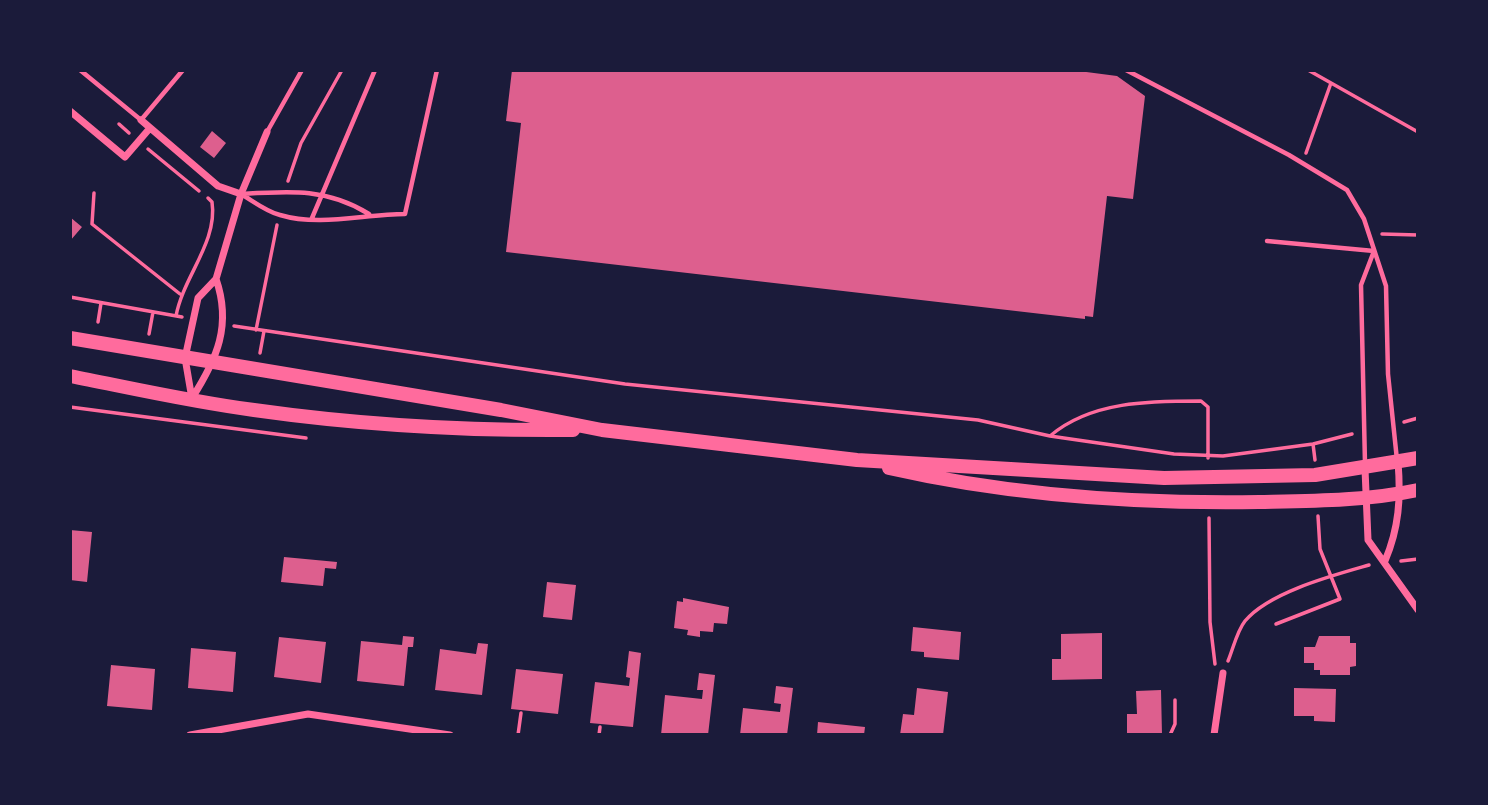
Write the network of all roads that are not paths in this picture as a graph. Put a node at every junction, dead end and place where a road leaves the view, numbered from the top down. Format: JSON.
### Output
{"nodes":[{"id":1,"x":80,"y":70,"type":"edge"},
{"id":2,"x":183,"y":70,"type":"edge"},
{"id":3,"x":302,"y":70,"type":"edge"},
{"id":4,"x":375,"y":70,"type":"edge"},
{"id":5,"x":437,"y":70,"type":"edge"},
{"id":6,"x":1126,"y":70,"type":"edge"},
{"id":7,"x":70,"y":111,"type":"edge"},
{"id":8,"x":141,"y":120,"type":"junction"},
{"id":9,"x":150,"y":128,"type":"junction"},
{"id":10,"x":267,"y":132,"type":"joint"},
{"id":11,"x":241,"y":194,"type":"junction"},
{"id":12,"x":321,"y":196,"type":"junction"},
{"id":13,"x":369,"y":214,"type":"junction"},
{"id":14,"x":312,"y":218,"type":"junction"},
{"id":15,"x":1267,"y":241,"type":"dead end"},
{"id":16,"x":1374,"y":251,"type":"junction"},
{"id":17,"x":216,"y":279,"type":"junction"},
{"id":18,"x":70,"y":338,"type":"edge"},
{"id":19,"x":186,"y":358,"type":"junction"},
{"id":20,"x":215,"y":362,"type":"junction"},
{"id":21,"x":70,"y":376,"type":"edge"},
{"id":22,"x":192,"y":399,"type":"junction"},
{"id":23,"x":602,"y":430,"type":"junction"},
{"id":24,"x":1418,"y":458,"type":"edge"},
{"id":25,"x":858,"y":460,"type":"junction"},
{"id":26,"x":1398,"y":462,"type":"junction"},
{"id":27,"x":1365,"y":469,"type":"junction"},
{"id":28,"x":1418,"y":491,"type":"edge"},
{"id":29,"x":1400,"y":494,"type":"junction"},
{"id":30,"x":1365,"y":498,"type":"junction"},
{"id":31,"x":1385,"y":561,"type":"junction"},
{"id":32,"x":1418,"y":610,"type":"edge"},
{"id":33,"x":1223,"y":673,"type":"road end"},
{"id":34,"x":190,"y":735,"type":"edge"},
{"id":35,"x":450,"y":735,"type":"edge"},
{"id":36,"x":1214,"y":735,"type":"edge"}],
"edges":[{"from":1,"to":8,"type":"lane"},
{"from":2,"to":8,"type":"lane"},
{"from":3,"to":10,"type":"lane"},
{"from":4,"to":12,"type":"lane"},
{"from":5,"to":13,"type":"lane"},
{"from":6,"to":16,"type":"lane"},
{"from":7,"to":9,"type":"street"},
{"from":8,"to":9,"type":"street"},
{"from":9,"to":11,"type":"street"},
{"from":10,"to":11,"type":"street"},
{"from":11,"to":12,"type":"lane"},
{"from":11,"to":14,"type":"lane"},
{"from":11,"to":17,"type":"street"},
{"from":12,"to":13,"type":"lane"},
{"from":12,"to":14,"type":"lane"},
{"from":13,"to":14,"type":"lane"},
{"from":15,"to":16,"type":"lane"},
{"from":16,"to":26,"type":"lane"},
{"from":16,"to":27,"type":"lane"},
{"from":17,"to":19,"type":"street"},
{"from":17,"to":20,"type":"street"},
{"from":18,"to":19,"type":"main road"},
{"from":19,"to":20,"type":"main road"},
{"from":19,"to":22,"type":"street"},
{"from":20,"to":22,"type":"street"},
{"from":20,"to":23,"type":"main road"},
{"from":21,"to":22,"type":"main road"},
{"from":22,"to":23,"type":"main road"},
{"from":23,"to":25,"type":"main road"},
{"from":24,"to":26,"type":"main road"},
{"from":25,"to":27,"type":"main road"},
{"from":25,"to":30,"type":"main road"},
{"from":26,"to":27,"type":"main road"},
{"from":26,"to":29,"type":"street"},
{"from":27,"to":30,"type":"street"},
{"from":28,"to":29,"type":"main road"},
{"from":29,"to":30,"type":"main road"},
{"from":29,"to":31,"type":"street"},
{"from":30,"to":31,"type":"street"},
{"from":31,"to":32,"type":"street"},
{"from":33,"to":36,"type":"street"},
{"from":34,"to":35,"type":"street"}]}
